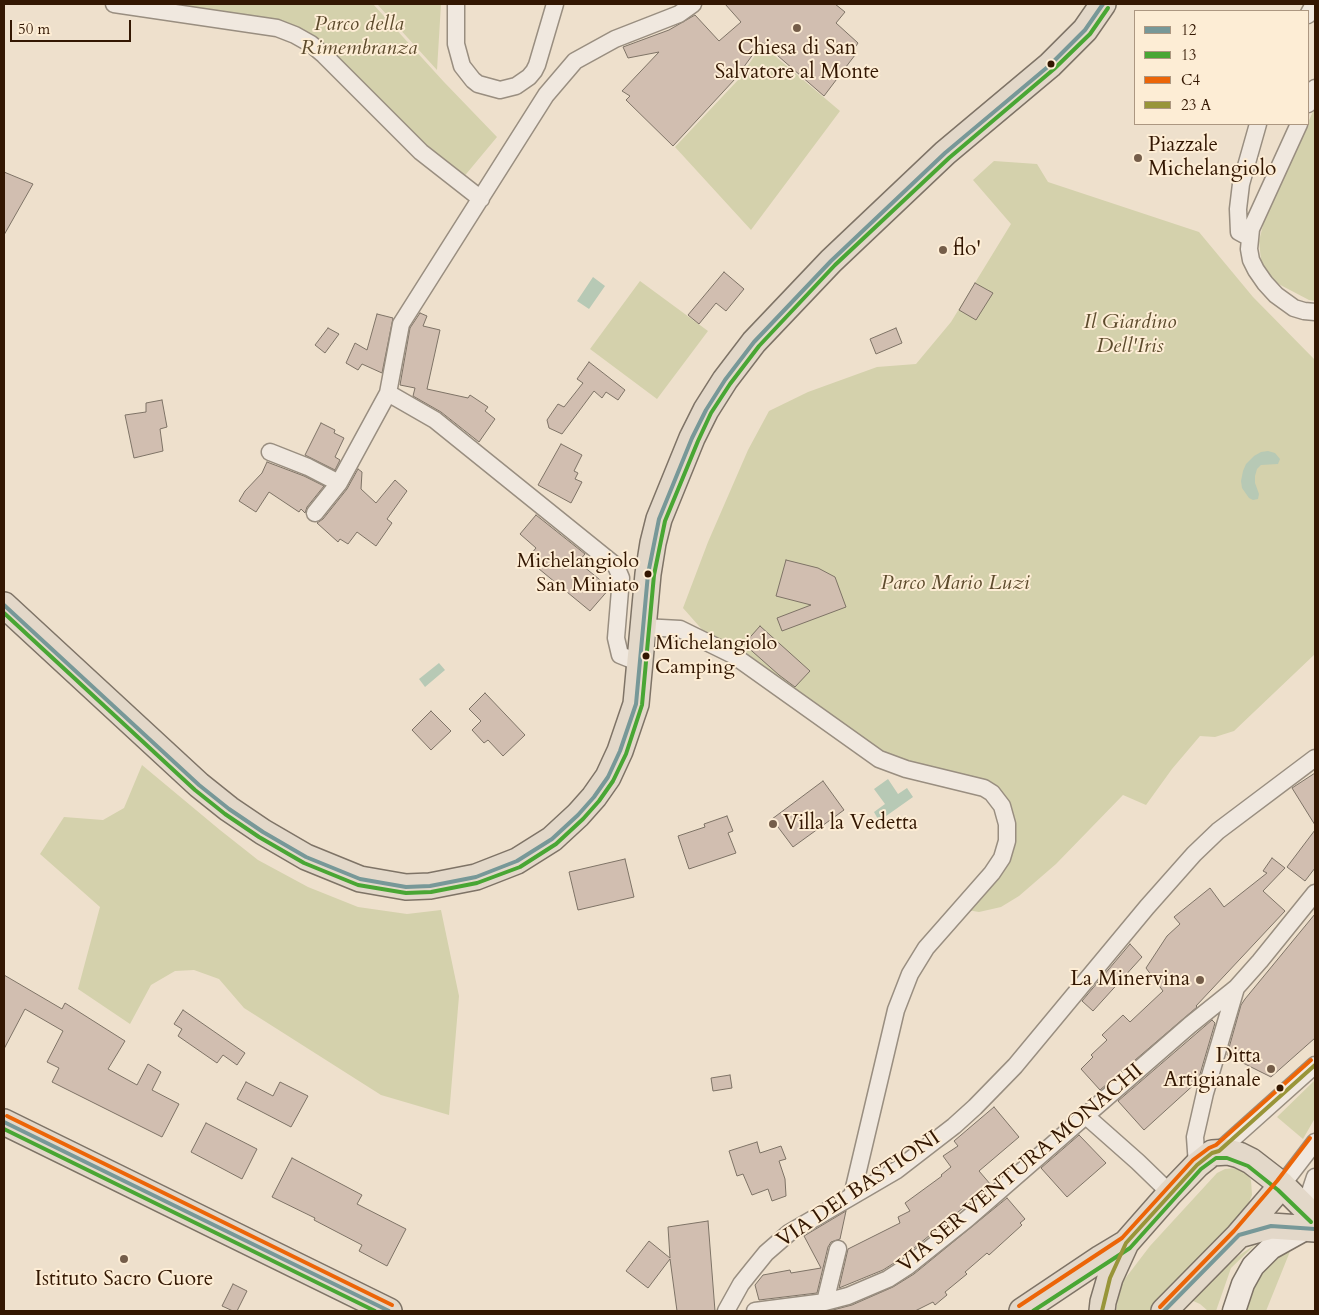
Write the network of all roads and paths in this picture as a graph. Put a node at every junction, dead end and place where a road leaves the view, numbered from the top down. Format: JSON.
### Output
{"nodes":[{"id":1,"x":114,"y":4,"type":"edge"},
{"id":2,"x":456,"y":4,"type":"edge"},
{"id":3,"x":555,"y":4,"type":"edge"},
{"id":4,"x":692,"y":4,"type":"edge"},
{"id":5,"x":1103,"y":4,"type":"edge"},
{"id":6,"x":1315,"y":88,"type":"edge"},
{"id":7,"x":1309,"y":102,"type":"edge"},
{"id":8,"x":1258,"y":125,"type":"edge"},
{"id":9,"x":1299,"y":125,"type":"edge"},
{"id":10,"x":481,"y":199,"type":"junction"},
{"id":11,"x":1250,"y":238,"type":"junction"},
{"id":12,"x":1315,"y":312,"type":"edge"},
{"id":13,"x":388,"y":393,"type":"junction"},
{"id":14,"x":270,"y":452,"type":"dead end"},
{"id":15,"x":339,"y":483,"type":"junction"},
{"id":16,"x":315,"y":513,"type":"dead end"},
{"id":17,"x":4,"y":605,"type":"edge"},
{"id":18,"x":643,"y":627,"type":"junction"},
{"id":19,"x":640,"y":662,"type":"junction"},
{"id":20,"x":1315,"y":758,"type":"edge"},
{"id":21,"x":1315,"y":893,"type":"edge"},
{"id":22,"x":1236,"y":988,"type":"junction"},
{"id":23,"x":1315,"y":1065,"type":"edge"},
{"id":24,"x":1086,"y":1116,"type":"junction"},
{"id":25,"x":4,"y":1122,"type":"edge"},
{"id":26,"x":1315,"y":1142,"type":"edge"},
{"id":27,"x":1219,"y":1151,"type":"junction"},
{"id":28,"x":1197,"y":1165,"type":"junction"},
{"id":29,"x":1315,"y":1177,"type":"edge"},
{"id":30,"x":1282,"y":1185,"type":"junction"},
{"id":31,"x":1170,"y":1193,"type":"junction"},
{"id":32,"x":852,"y":1196,"type":"junction"},
{"id":33,"x":1313,"y":1224,"type":"edge"},
{"id":34,"x":1239,"y":1235,"type":"junction"},
{"id":35,"x":1126,"y":1244,"type":"junction"},
{"id":36,"x":838,"y":1249,"type":"dead end"},
{"id":37,"x":825,"y":1302,"type":"junction"},
{"id":38,"x":389,"y":1311,"type":"edge"},
{"id":39,"x":726,"y":1311,"type":"edge"},
{"id":40,"x":756,"y":1311,"type":"edge"},
{"id":41,"x":1022,"y":1311,"type":"edge"},
{"id":42,"x":1102,"y":1311,"type":"edge"},
{"id":43,"x":1164,"y":1311,"type":"edge"},
{"id":44,"x":1234,"y":1311,"type":"edge"}],
"edges":[{"from":1,"to":10,"type":"street"},
{"from":2,"to":3,"type":"street"},
{"from":4,"to":10,"type":"street"},
{"from":5,"to":18,"type":"main road"},
{"from":6,"to":7,"type":"street"},
{"from":8,"to":11,"type":"street"},
{"from":9,"to":11,"type":"street"},
{"from":10,"to":13,"type":"street"},
{"from":11,"to":12,"type":"street"},
{"from":13,"to":15,"type":"street"},
{"from":13,"to":19,"type":"street"},
{"from":14,"to":15,"type":"street"},
{"from":15,"to":16,"type":"street"},
{"from":17,"to":19,"type":"main road"},
{"from":18,"to":19,"type":"main road"},
{"from":18,"to":32,"type":"street"},
{"from":20,"to":32,"type":"street","name":"VIA DEI BASTIONI"},
{"from":21,"to":22,"type":"street","name":"VIA SER VENTURA MONACHI"},
{"from":22,"to":24,"type":"street","name":"VIA SER VENTURA MONACHI"},
{"from":22,"to":28,"type":"street"},
{"from":23,"to":27,"type":"street"},
{"from":24,"to":31,"type":"street"},
{"from":24,"to":37,"type":"street","name":"VIA SER VENTURA MONACHI"},
{"from":25,"to":38,"type":"main road"},
{"from":26,"to":30,"type":"street"},
{"from":27,"to":28,"type":"main road"},
{"from":27,"to":30,"type":"main road"},
{"from":28,"to":31,"type":"main road"},
{"from":29,"to":33,"type":"street"},
{"from":30,"to":33,"type":"main road"},
{"from":30,"to":34,"type":"main road"},
{"from":31,"to":35,"type":"main road"},
{"from":32,"to":39,"type":"street","name":"VIA DEI BASTIONI"},
{"from":33,"to":34,"type":"main road"},
{"from":33,"to":44,"type":"street"},
{"from":34,"to":43,"type":"main road"},
{"from":35,"to":41,"type":"main road"},
{"from":35,"to":42,"type":"main road"},
{"from":36,"to":37,"type":"street"},
{"from":37,"to":40,"type":"street","name":"VIA SER VENTURA MONACHI"}]}
